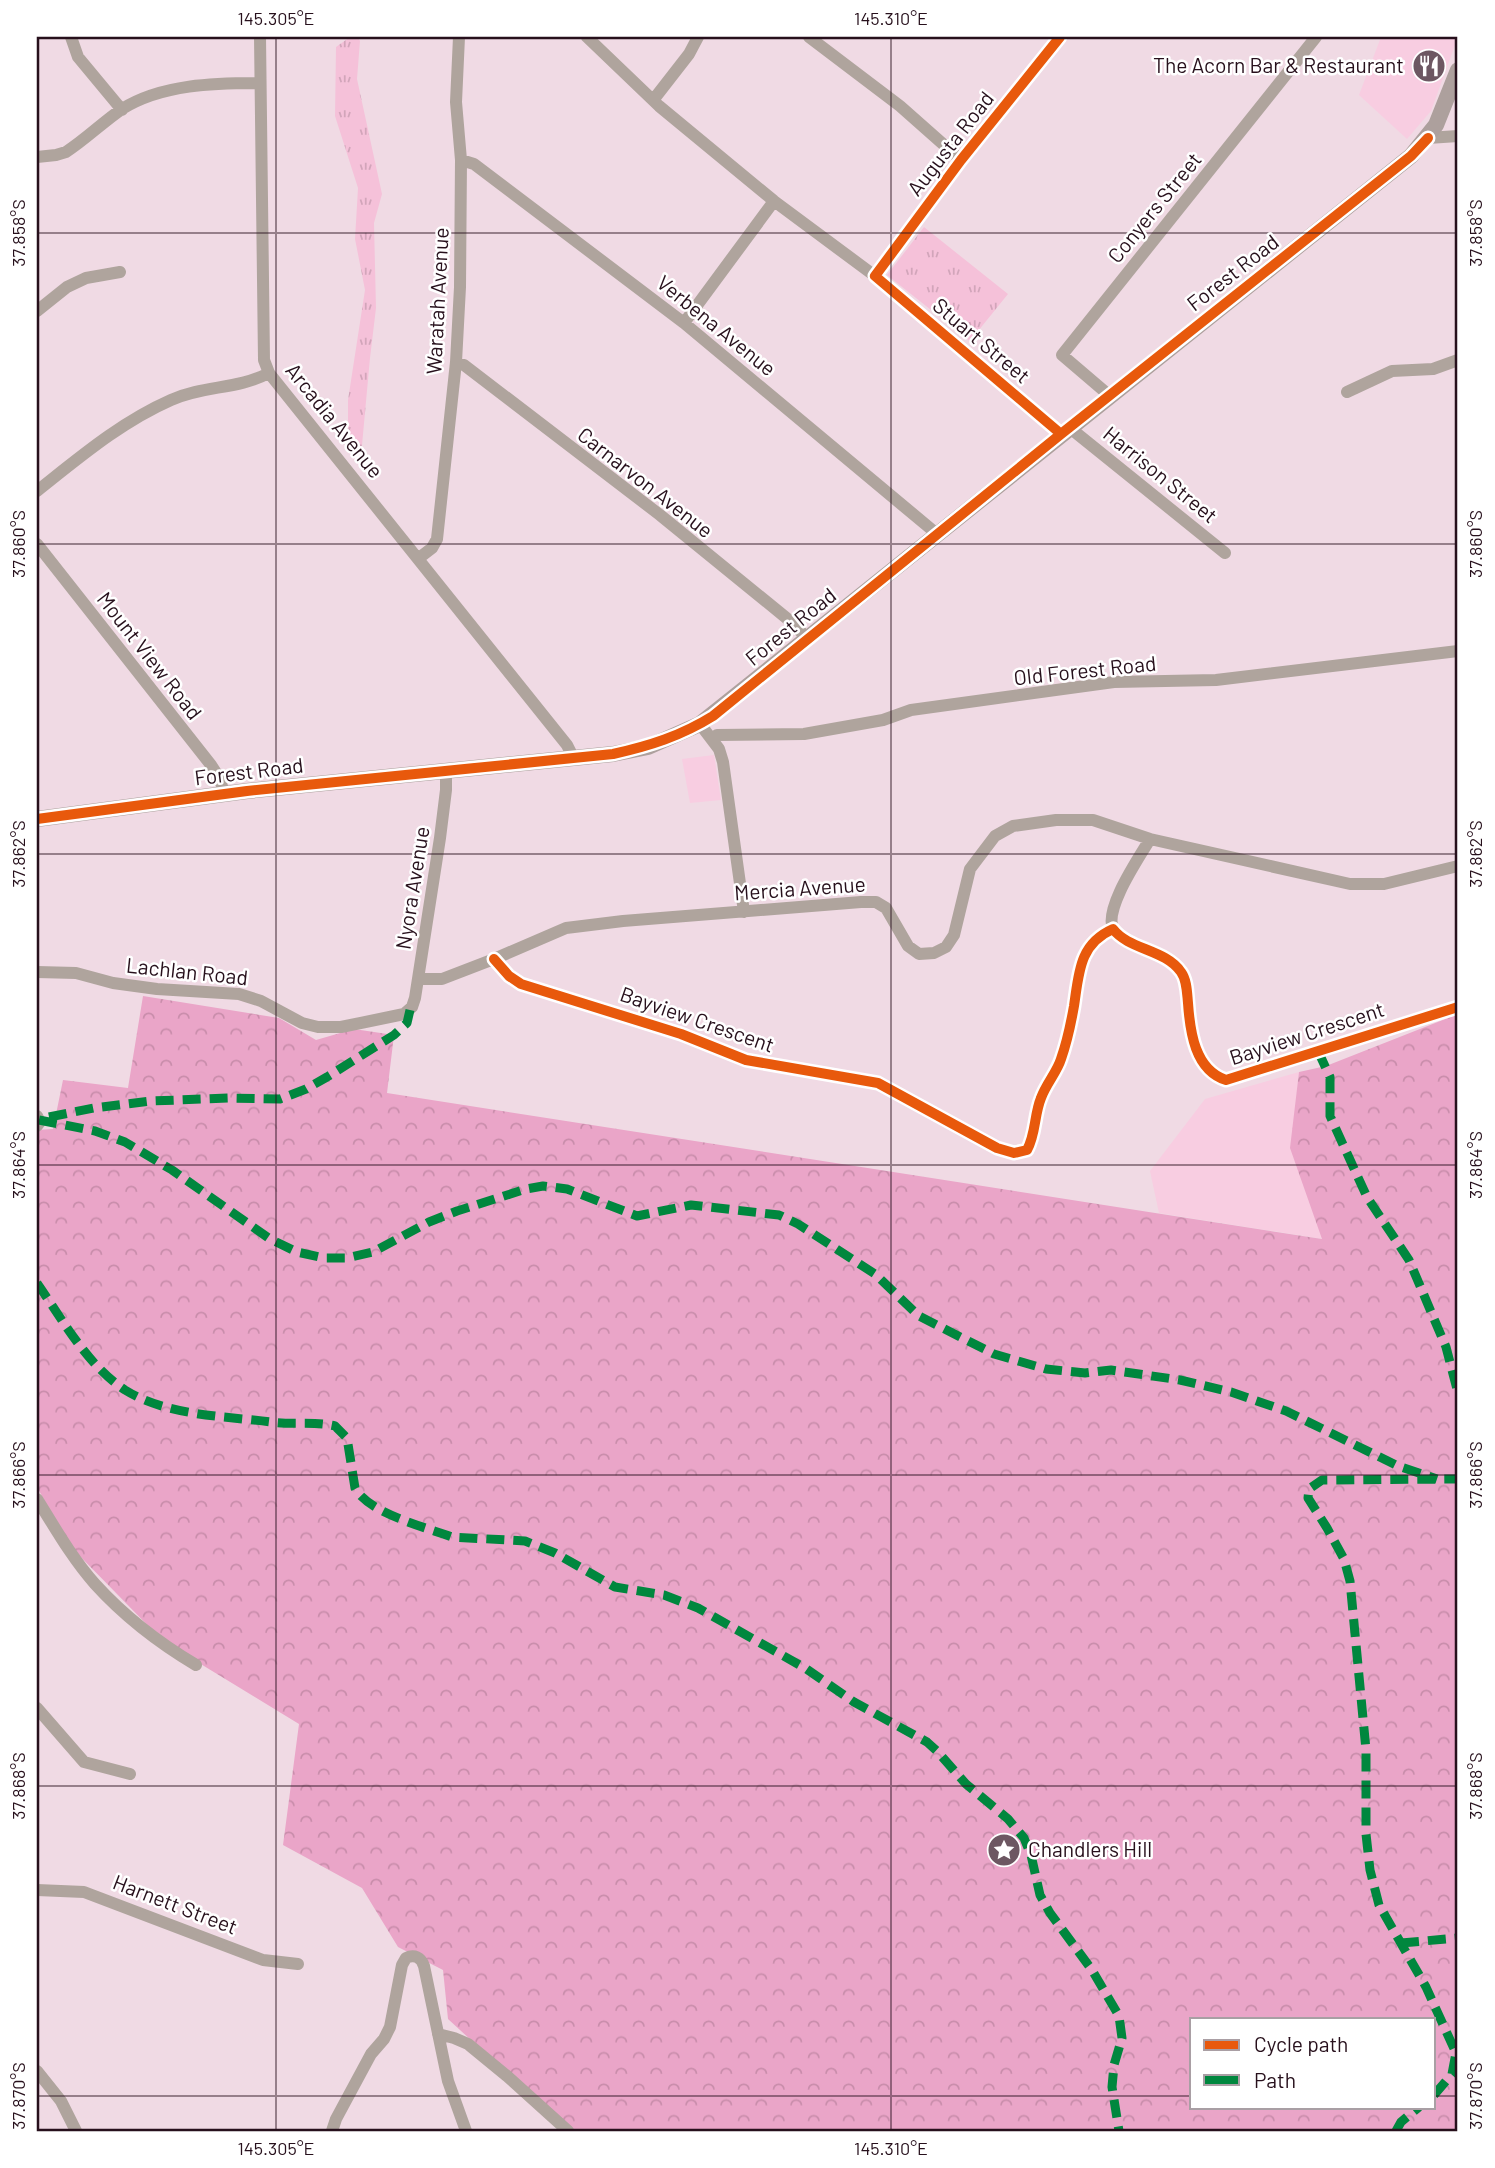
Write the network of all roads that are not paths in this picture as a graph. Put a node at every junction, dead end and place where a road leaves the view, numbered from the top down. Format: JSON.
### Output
{"nodes":[{"id":1,"x":71,"y":37,"type":"edge"},
{"id":2,"x":260,"y":37,"type":"edge"},
{"id":3,"x":458,"y":37,"type":"edge"},
{"id":4,"x":587,"y":37,"type":"edge"},
{"id":5,"x":698,"y":37,"type":"edge"},
{"id":6,"x":809,"y":37,"type":"edge"},
{"id":7,"x":1060,"y":37,"type":"edge"},
{"id":8,"x":1316,"y":37,"type":"edge"},
{"id":9,"x":1458,"y":69,"type":"edge"},
{"id":10,"x":260,"y":83,"type":"junction"},
{"id":11,"x":654,"y":99,"type":"junction"},
{"id":12,"x":122,"y":110,"type":"junction"},
{"id":13,"x":1458,"y":130,"type":"edge"},
{"id":14,"x":1432,"y":131,"type":"junction"},
{"id":15,"x":1458,"y":136,"type":"edge"},
{"id":16,"x":37,"y":157,"type":"edge"},
{"id":17,"x":461,"y":160,"type":"junction"},
{"id":18,"x":961,"y":160,"type":"junction"},
{"id":19,"x":775,"y":201,"type":"junction"},
{"id":20,"x":120,"y":272,"type":"dead end"},
{"id":21,"x":875,"y":276,"type":"junction"},
{"id":22,"x":37,"y":311,"type":"edge"},
{"id":23,"x":684,"y":323,"type":"junction"},
{"id":24,"x":1458,"y":360,"type":"edge"},
{"id":25,"x":456,"y":362,"type":"junction"},
{"id":26,"x":269,"y":373,"type":"junction"},
{"id":27,"x":1347,"y":392,"type":"dead end"},
{"id":28,"x":1110,"y":396,"type":"junction"},
{"id":29,"x":1065,"y":431,"type":"junction"},
{"id":30,"x":37,"y":491,"type":"edge"},
{"id":31,"x":937,"y":534,"type":"junction"},
{"id":32,"x":37,"y":544,"type":"edge"},
{"id":33,"x":1226,"y":553,"type":"dead end"},
{"id":34,"x":419,"y":558,"type":"junction"},
{"id":35,"x":807,"y":639,"type":"junction"},
{"id":36,"x":1458,"y":651,"type":"edge"},
{"id":37,"x":707,"y":720,"type":"junction"},
{"id":38,"x":717,"y":735,"type":"junction"},
{"id":39,"x":719,"y":749,"type":"junction"},
{"id":40,"x":573,"y":759,"type":"junction"},
{"id":41,"x":446,"y":771,"type":"junction"},
{"id":42,"x":224,"y":794,"type":"junction"},
{"id":43,"x":37,"y":819,"type":"edge"},
{"id":44,"x":1150,"y":839,"type":"junction"},
{"id":45,"x":1458,"y":866,"type":"edge"},
{"id":46,"x":744,"y":912,"type":"junction"},
{"id":47,"x":1113,"y":929,"type":"junction"},
{"id":48,"x":494,"y":959,"type":"junction"},
{"id":49,"x":37,"y":972,"type":"edge"},
{"id":50,"x":418,"y":979,"type":"junction"},
{"id":51,"x":1458,"y":1007,"type":"edge"},
{"id":52,"x":410,"y":1010,"type":"joint"},
{"id":53,"x":37,"y":1499,"type":"edge"},
{"id":54,"x":196,"y":1665,"type":"dead end"},
{"id":55,"x":37,"y":1708,"type":"edge"},
{"id":56,"x":130,"y":1774,"type":"dead end"},
{"id":57,"x":37,"y":1890,"type":"edge"},
{"id":58,"x":298,"y":1964,"type":"dead end"},
{"id":59,"x":438,"y":2034,"type":"junction"},
{"id":60,"x":37,"y":2071,"type":"edge"},
{"id":61,"x":76,"y":2131,"type":"edge"},
{"id":62,"x":332,"y":2131,"type":"edge"},
{"id":63,"x":466,"y":2131,"type":"edge"},
{"id":64,"x":568,"y":2131,"type":"edge"}],
"edges":[{"from":1,"to":12,"type":"street"},
{"from":2,"to":10,"type":"street","name":"Arcadia Avenue"},
{"from":3,"to":17,"type":"street","name":"Waratah Avenue"},
{"from":4,"to":11,"type":"street","name":"Stuart Street"},
{"from":5,"to":11,"type":"street"},
{"from":6,"to":18,"type":"street"},
{"from":7,"to":18,"type":"street","name":"Augusta Road"},
{"from":8,"to":28,"type":"street","name":"Conyers Street"},
{"from":9,"to":14,"type":"main road","name":"Forest Road"},
{"from":10,"to":12,"type":"street"},
{"from":10,"to":26,"type":"street","name":"Arcadia Avenue"},
{"from":11,"to":19,"type":"street","name":"Stuart Street"},
{"from":12,"to":16,"type":"street"},
{"from":13,"to":14,"type":"street"},
{"from":14,"to":15,"type":"street"},
{"from":14,"to":28,"type":"main road","name":"Forest Road"},
{"from":17,"to":23,"type":"street","name":"Verbena Avenue"},
{"from":17,"to":25,"type":"street","name":"Waratah Avenue"},
{"from":18,"to":21,"type":"street","name":"Augusta Road"},
{"from":19,"to":21,"type":"street","name":"Stuart Street"},
{"from":19,"to":23,"type":"street"},
{"from":20,"to":22,"type":"street"},
{"from":21,"to":29,"type":"street","name":"Stuart Street"},
{"from":23,"to":31,"type":"street","name":"Verbena Avenue"},
{"from":24,"to":27,"type":"street"},
{"from":25,"to":34,"type":"street","name":"Waratah Avenue"},
{"from":25,"to":35,"type":"street","name":"Carnarvon Avenue"},
{"from":26,"to":30,"type":"street"},
{"from":26,"to":34,"type":"street","name":"Arcadia Avenue"},
{"from":28,"to":29,"type":"main road","name":"Forest Road"},
{"from":29,"to":31,"type":"main road","name":"Forest Road"},
{"from":29,"to":33,"type":"street","name":"Harrison Street"},
{"from":31,"to":35,"type":"main road","name":"Forest Road"},
{"from":32,"to":42,"type":"street","name":"Mount View Road"},
{"from":34,"to":40,"type":"street","name":"Arcadia Avenue"},
{"from":35,"to":37,"type":"main road","name":"Forest Road"},
{"from":36,"to":38,"type":"street","name":"Old Forest Road"},
{"from":37,"to":38,"type":"street"},
{"from":37,"to":39,"type":"street"},
{"from":37,"to":40,"type":"main road","name":"Forest Road"},
{"from":38,"to":39,"type":"street"},
{"from":39,"to":46,"type":"street"},
{"from":40,"to":41,"type":"main road","name":"Forest Road"},
{"from":41,"to":42,"type":"main road","name":"Forest Road"},
{"from":41,"to":50,"type":"street","name":"Nyora Avenue"},
{"from":42,"to":43,"type":"main road","name":"Forest Road"},
{"from":44,"to":45,"type":"street","name":"Mercia Avenue"},
{"from":44,"to":46,"type":"street","name":"Mercia Avenue"},
{"from":44,"to":47,"type":"street"},
{"from":46,"to":48,"type":"street","name":"Mercia Avenue"},
{"from":47,"to":48,"type":"street","name":"Bayview Crescent"},
{"from":47,"to":51,"type":"street","name":"Bayview Crescent"},
{"from":48,"to":50,"type":"street","name":"Mercia Avenue"},
{"from":49,"to":52,"type":"street","name":"Lachlan Road"},
{"from":50,"to":52,"type":"street","name":"Nyora Avenue"},
{"from":53,"to":54,"type":"street"},
{"from":55,"to":56,"type":"street"},
{"from":57,"to":58,"type":"street","name":"Harnett Street"},
{"from":59,"to":62,"type":"street"},
{"from":59,"to":63,"type":"street"},
{"from":59,"to":64,"type":"street"},
{"from":60,"to":61,"type":"street"}]}
